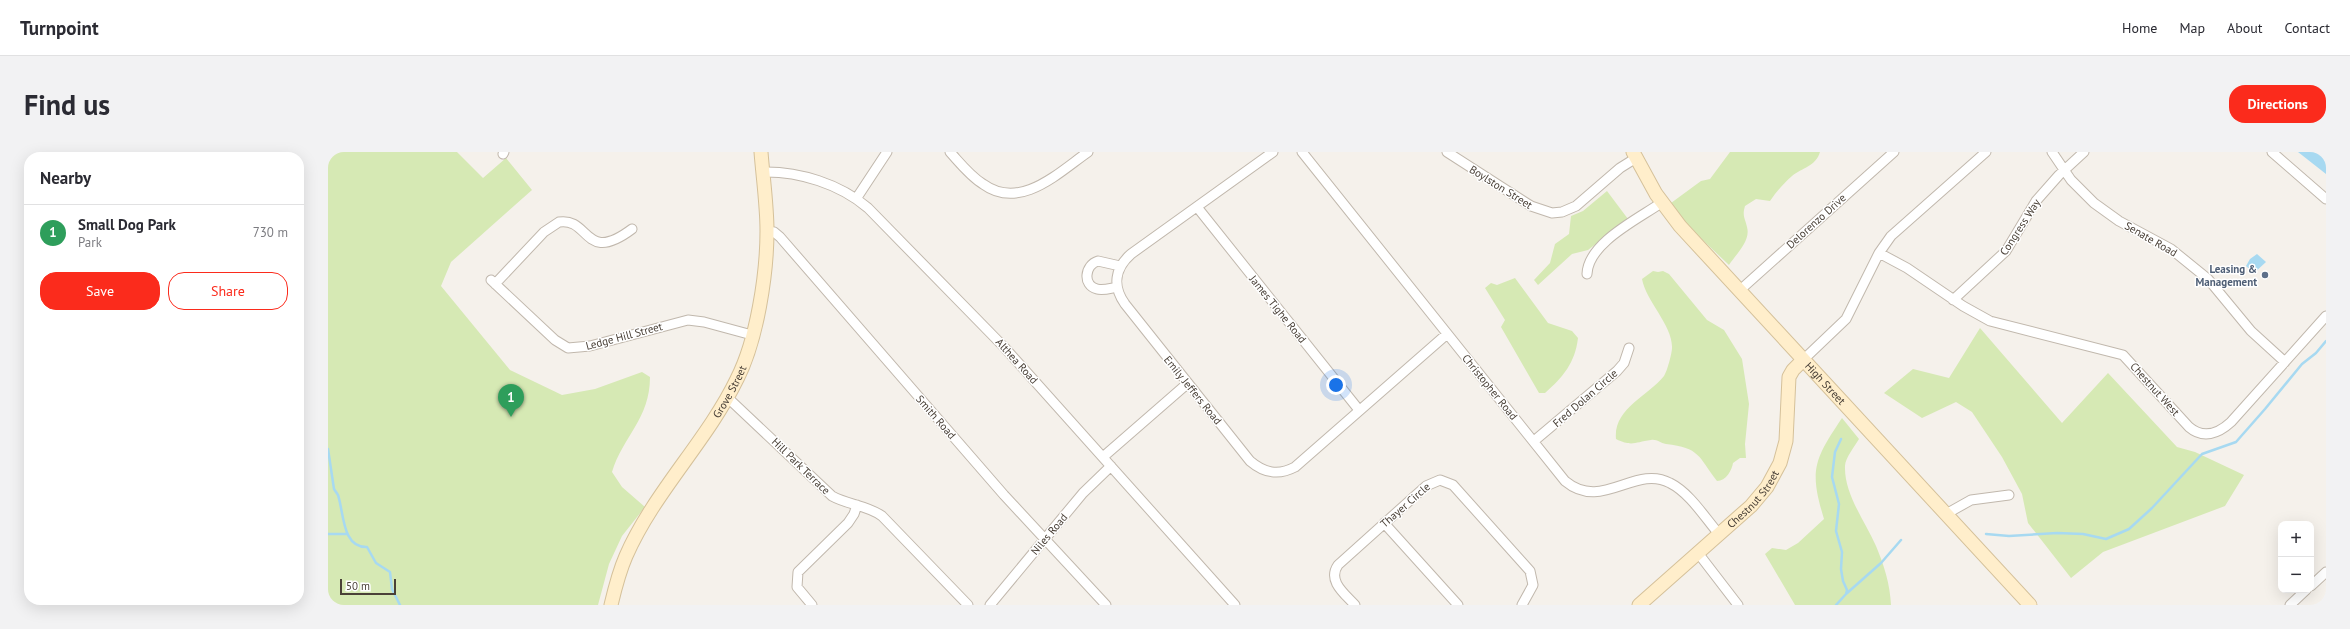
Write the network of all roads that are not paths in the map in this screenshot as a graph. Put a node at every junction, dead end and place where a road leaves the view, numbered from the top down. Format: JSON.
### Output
{"nodes":[{"id":1,"x":761,"y":152,"type":"edge"},
{"id":2,"x":887,"y":152,"type":"edge"},
{"id":3,"x":950,"y":152,"type":"edge"},
{"id":4,"x":1088,"y":152,"type":"edge"},
{"id":5,"x":1273,"y":152,"type":"edge"},
{"id":6,"x":1302,"y":152,"type":"edge"},
{"id":7,"x":1447,"y":152,"type":"edge"},
{"id":8,"x":1894,"y":152,"type":"edge"},
{"id":9,"x":1986,"y":152,"type":"edge"},
{"id":10,"x":2052,"y":152,"type":"edge"},
{"id":11,"x":2084,"y":152,"type":"edge"},
{"id":12,"x":2272,"y":152,"type":"edge"},
{"id":13,"x":1634,"y":155,"type":"edge"},
{"id":14,"x":2064,"y":170,"type":"junction"},
{"id":15,"x":762,"y":172,"type":"junction"},
{"id":16,"x":856,"y":199,"type":"junction"},
{"id":17,"x":2326,"y":199,"type":"edge"},
{"id":18,"x":1662,"y":203,"type":"junction"},
{"id":19,"x":1197,"y":206,"type":"junction"},
{"id":20,"x":632,"y":229,"type":"dead end"},
{"id":21,"x":767,"y":231,"type":"junction"},
{"id":22,"x":1879,"y":253,"type":"junction"},
{"id":23,"x":1120,"y":266,"type":"junction"},
{"id":24,"x":1587,"y":274,"type":"dead end"},
{"id":25,"x":1117,"y":287,"type":"junction"},
{"id":26,"x":1739,"y":291,"type":"junction"},
{"id":27,"x":1954,"y":300,"type":"junction"},
{"id":28,"x":2326,"y":316,"type":"edge"},
{"id":29,"x":1447,"y":334,"type":"junction"},
{"id":30,"x":752,"y":335,"type":"junction"},
{"id":31,"x":1629,"y":348,"type":"dead end"},
{"id":32,"x":1803,"y":360,"type":"junction"},
{"id":33,"x":2285,"y":362,"type":"junction"},
{"id":34,"x":1188,"y":383,"type":"junction"},
{"id":35,"x":727,"y":397,"type":"junction"},
{"id":36,"x":1360,"y":410,"type":"junction"},
{"id":37,"x":1534,"y":442,"type":"junction"},
{"id":38,"x":1103,"y":457,"type":"junction"},
{"id":39,"x":1111,"y":466,"type":"junction"},
{"id":40,"x":2009,"y":496,"type":"dead end"},
{"id":41,"x":857,"y":505,"type":"junction"},
{"id":42,"x":1946,"y":514,"type":"junction"},
{"id":43,"x":1384,"y":523,"type":"junction"},
{"id":44,"x":1719,"y":534,"type":"junction"},
{"id":45,"x":1044,"y":538,"type":"junction"},
{"id":46,"x":1698,"y":552,"type":"junction"},
{"id":47,"x":2326,"y":572,"type":"edge"},
{"id":48,"x":2314,"y":583,"type":"edge"},
{"id":49,"x":2303,"y":593,"type":"edge"},
{"id":50,"x":611,"y":605,"type":"edge"},
{"id":51,"x":812,"y":605,"type":"edge"},
{"id":52,"x":968,"y":605,"type":"edge"},
{"id":53,"x":990,"y":605,"type":"edge"},
{"id":54,"x":1106,"y":605,"type":"edge"},
{"id":55,"x":1235,"y":605,"type":"edge"},
{"id":56,"x":1355,"y":605,"type":"edge"},
{"id":57,"x":1458,"y":605,"type":"edge"},
{"id":58,"x":1522,"y":605,"type":"edge"},
{"id":59,"x":1639,"y":605,"type":"edge"},
{"id":60,"x":1738,"y":605,"type":"edge"},
{"id":61,"x":2030,"y":605,"type":"edge"},
{"id":62,"x":2290,"y":605,"type":"edge"}],
"edges":[{"from":1,"to":15,"type":"main road","name":"Grove Street"},
{"from":2,"to":16,"type":"street"},
{"from":3,"to":4,"type":"street"},
{"from":5,"to":19,"type":"street"},
{"from":6,"to":29,"type":"street","name":"Christopher Road"},
{"from":7,"to":13,"type":"street","name":"Boylston Street"},
{"from":8,"to":26,"type":"street","name":"Delorenzo Drive"},
{"from":9,"to":22,"type":"street"},
{"from":10,"to":14,"type":"street","name":"Senate Road"},
{"from":11,"to":14,"type":"street","name":"Congress Way"},
{"from":12,"to":17,"type":"street"},
{"from":13,"to":18,"type":"main road","name":"High Street"},
{"from":14,"to":27,"type":"street","name":"Congress Way"},
{"from":14,"to":33,"type":"street","name":"Senate Road"},
{"from":15,"to":16,"type":"street","name":"Althea Road"},
{"from":15,"to":21,"type":"main road","name":"Grove Street"},
{"from":16,"to":38,"type":"street","name":"Althea Road"},
{"from":18,"to":24,"type":"street"},
{"from":18,"to":26,"type":"main road","name":"High Street"},
{"from":19,"to":23,"type":"street"},
{"from":19,"to":36,"type":"street","name":"James Tighe Road"},
{"from":20,"to":30,"type":"street","name":"Ledge Hill Street"},
{"from":21,"to":30,"type":"main road","name":"Grove Street"},
{"from":21,"to":45,"type":"street","name":"Smith Road"},
{"from":22,"to":27,"type":"street","name":"Chestnut West"},
{"from":22,"to":32,"type":"street"},
{"from":23,"to":25,"type":"street"},
{"from":23,"to":25,"type":"street"},
{"from":25,"to":34,"type":"street","name":"Emily Jeffers Road"},
{"from":26,"to":32,"type":"main road","name":"High Street"},
{"from":27,"to":33,"type":"street","name":"Chestnut West"},
{"from":28,"to":33,"type":"street","name":"Chestnut West"},
{"from":29,"to":36,"type":"street","name":"Emily Jeffers Road"},
{"from":29,"to":37,"type":"street","name":"Christopher Road"},
{"from":30,"to":35,"type":"main road","name":"Grove Street"},
{"from":31,"to":37,"type":"street","name":"Fred Dolan Circle"},
{"from":32,"to":42,"type":"main road","name":"High Street"},
{"from":32,"to":44,"type":"main road","name":"Chestnut Street"},
{"from":34,"to":36,"type":"street","name":"Emily Jeffers Road"},
{"from":34,"to":38,"type":"street"},
{"from":35,"to":41,"type":"street","name":"Hill Park Terrace"},
{"from":35,"to":50,"type":"main road","name":"Grove Street"},
{"from":37,"to":44,"type":"street","name":"Christopher Road"},
{"from":38,"to":39,"type":"street","name":"Althea Road"},
{"from":39,"to":45,"type":"street","name":"Niles Road"},
{"from":39,"to":55,"type":"street","name":"Althea Road"},
{"from":40,"to":42,"type":"street"},
{"from":41,"to":51,"type":"street"},
{"from":41,"to":52,"type":"street","name":"Hill Park Terrace"},
{"from":42,"to":61,"type":"main road","name":"High Street"},
{"from":43,"to":56,"type":"street","name":"Thayer Circle"},
{"from":43,"to":57,"type":"street"},
{"from":43,"to":58,"type":"street","name":"Thayer Circle"},
{"from":44,"to":46,"type":"main road","name":"Chestnut Street"},
{"from":45,"to":53,"type":"street","name":"Niles Road"},
{"from":45,"to":54,"type":"street","name":"Smith Road"},
{"from":46,"to":59,"type":"main road","name":"Chestnut Street"},
{"from":46,"to":60,"type":"street"},
{"from":47,"to":48,"type":"street"},
{"from":49,"to":62,"type":"street"}]}
